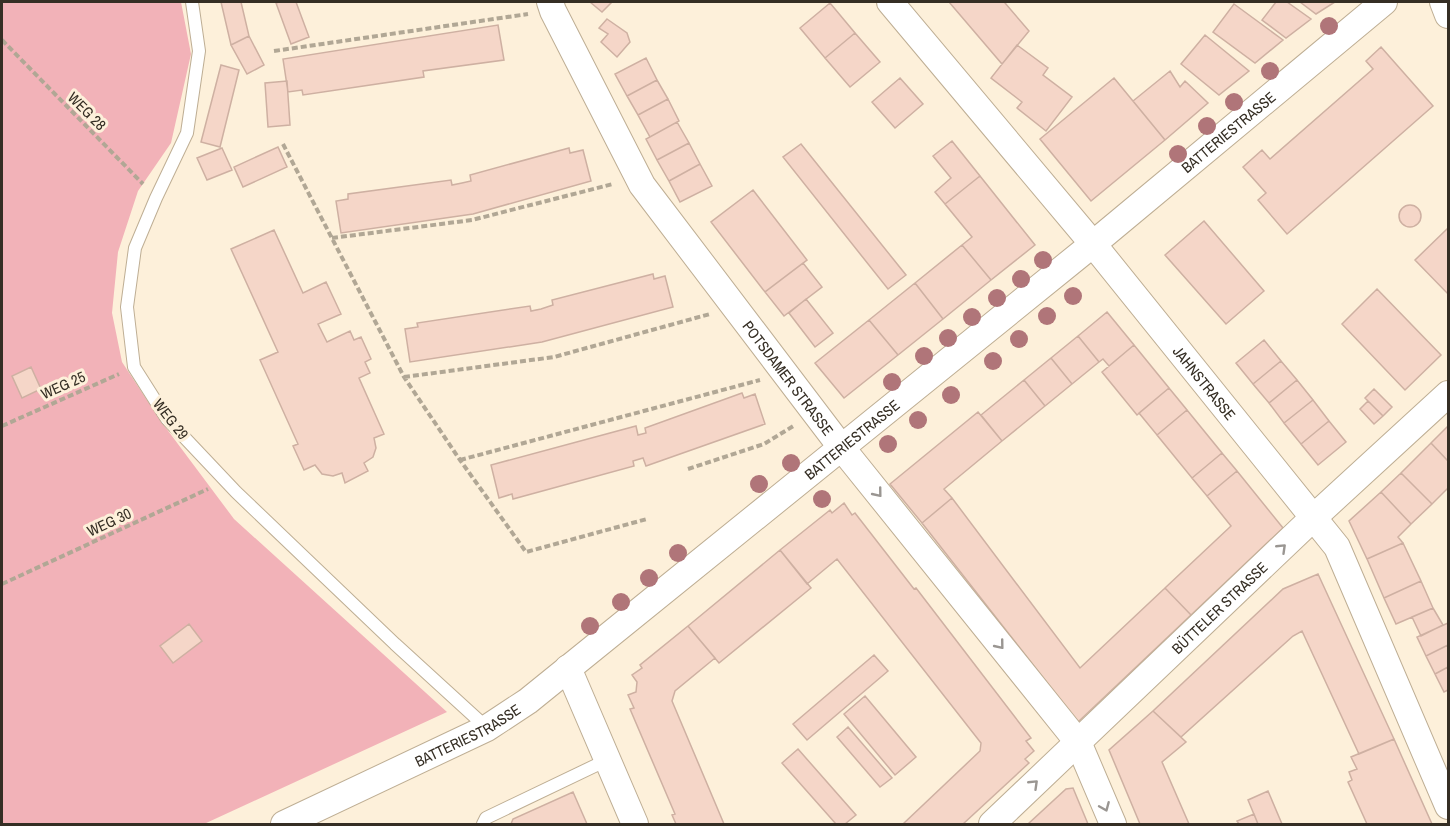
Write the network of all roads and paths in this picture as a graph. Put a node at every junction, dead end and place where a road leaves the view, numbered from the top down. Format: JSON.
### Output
{"nodes":[{"id":1,"x":192,"y":2,"type":"edge"},
{"id":2,"x":890,"y":2,"type":"edge"},
{"id":3,"x":1384,"y":2,"type":"edge"},
{"id":4,"x":1443,"y":2,"type":"edge"},
{"id":5,"x":551,"y":6,"type":"edge"},
{"id":6,"x":1449,"y":15,"type":"edge"},
{"id":7,"x":2,"y":40,"type":"edge"},
{"id":8,"x":274,"y":51,"type":"dead end"},
{"id":9,"x":283,"y":144,"type":"dead end"},
{"id":10,"x":636,"y":174,"type":"junction"},
{"id":11,"x":156,"y":198,"type":"junction"},
{"id":12,"x":332,"y":238,"type":"junction"},
{"id":13,"x":1094,"y":244,"type":"junction"},
{"id":14,"x":732,"y":303,"type":"junction"},
{"id":15,"x":134,"y":367,"type":"junction"},
{"id":16,"x":783,"y":370,"type":"junction"},
{"id":17,"x":404,"y":376,"type":"junction"},
{"id":18,"x":1449,"y":394,"type":"edge"},
{"id":19,"x":814,"y":410,"type":"junction"},
{"id":20,"x":2,"y":426,"type":"edge"},
{"id":21,"x":842,"y":447,"type":"junction"},
{"id":22,"x":460,"y":460,"type":"junction"},
{"id":23,"x":688,"y":469,"type":"dead end"},
{"id":24,"x":226,"y":481,"type":"junction"},
{"id":25,"x":1313,"y":518,"type":"junction"},
{"id":26,"x":647,"y":519,"type":"dead end"},
{"id":27,"x":2,"y":584,"type":"edge"},
{"id":28,"x":568,"y":668,"type":"junction"},
{"id":29,"x":487,"y":728,"type":"junction"},
{"id":30,"x":1078,"y":742,"type":"junction"},
{"id":31,"x":607,"y":760,"type":"junction"},
{"id":32,"x":1449,"y":806,"type":"edge"},
{"id":33,"x":285,"y":825,"type":"edge"},
{"id":34,"x":483,"y":825,"type":"edge"},
{"id":35,"x":635,"y":825,"type":"edge"},
{"id":36,"x":992,"y":825,"type":"edge"},
{"id":37,"x":1113,"y":825,"type":"edge"}],
"edges":[{"from":1,"to":11,"type":"lane","name":"WEG 29"},
{"from":2,"to":13,"type":"street","name":"JAHNSTRASSE"},
{"from":3,"to":13,"type":"street","name":"BATTERIESTRASSE"},
{"from":4,"to":6,"type":"street"},
{"from":5,"to":8,"type":"path"},
{"from":5,"to":10,"type":"street","name":"POTSDAMER STRASSE"},
{"from":7,"to":11,"type":"path","name":"WEG 28"},
{"from":9,"to":12,"type":"path"},
{"from":10,"to":12,"type":"path"},
{"from":10,"to":14,"type":"street","name":"POTSDAMER STRASSE"},
{"from":11,"to":15,"type":"lane","name":"WEG 29"},
{"from":12,"to":17,"type":"path"},
{"from":13,"to":21,"type":"street","name":"BATTERIESTRASSE"},
{"from":13,"to":25,"type":"street","name":"JAHNSTRASSE"},
{"from":14,"to":16,"type":"street","name":"POTSDAMER STRASSE"},
{"from":14,"to":17,"type":"path"},
{"from":15,"to":20,"type":"path","name":"WEG 25"},
{"from":15,"to":24,"type":"lane","name":"WEG 29"},
{"from":16,"to":19,"type":"street","name":"POTSDAMER STRASSE"},
{"from":16,"to":22,"type":"path"},
{"from":17,"to":22,"type":"path"},
{"from":18,"to":25,"type":"street","name":"BÜTTELER STRASSE"},
{"from":19,"to":21,"type":"street","name":"POTSDAMER STRASSE"},
{"from":19,"to":23,"type":"path"},
{"from":21,"to":28,"type":"street","name":"BATTERIESTRASSE"},
{"from":21,"to":30,"type":"street","name":"POTSDAMER STRASSE","one_way":true},
{"from":22,"to":26,"type":"path"},
{"from":24,"to":27,"type":"path","name":"WEG 30"},
{"from":24,"to":29,"type":"lane","name":"WEG 29"},
{"from":30,"to":25,"type":"street","name":"BÜTTELER STRASSE","one_way":true},
{"from":25,"to":32,"type":"street","name":"JAHNSTRASSE"},
{"from":28,"to":29,"type":"street","name":"BATTERIESTRASSE"},
{"from":28,"to":31,"type":"street"},
{"from":29,"to":33,"type":"street","name":"BATTERIESTRASSE"},
{"from":36,"to":30,"type":"street","name":"BÜTTELER STRASSE","one_way":true},
{"from":30,"to":37,"type":"street","name":"POTSDAMER STRASSE","one_way":true},
{"from":31,"to":34,"type":"lane"},
{"from":31,"to":35,"type":"street"}]}
